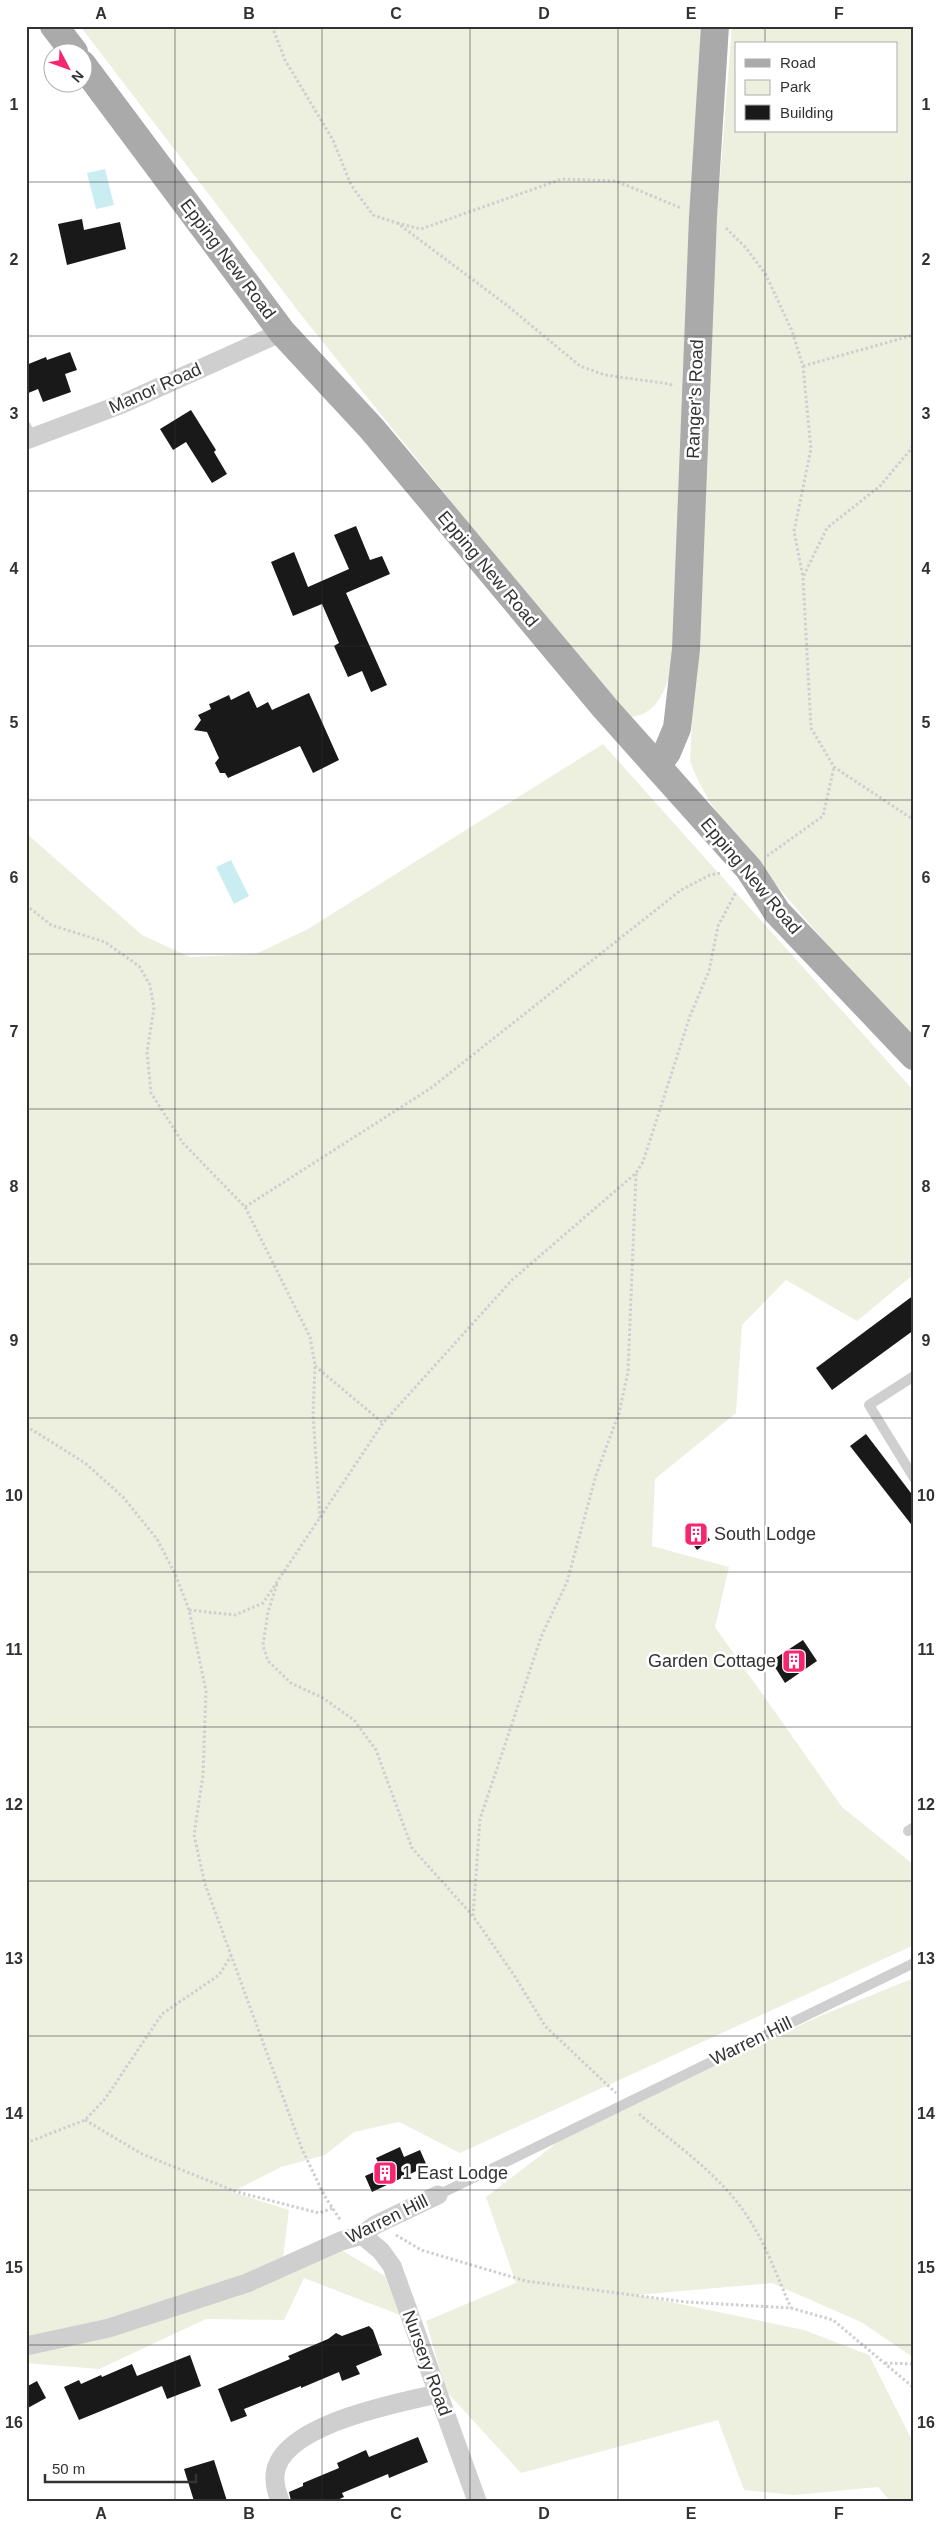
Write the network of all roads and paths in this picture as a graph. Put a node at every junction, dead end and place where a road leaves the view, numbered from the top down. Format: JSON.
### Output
{"nodes":[{"id":1,"x":54,"y":26,"type":"edge"},
{"id":2,"x":272,"y":26,"type":"edge"},
{"id":3,"x":715,"y":26,"type":"edge"},
{"id":4,"x":66,"y":42,"type":"edge"},
{"id":5,"x":92,"y":77,"type":"edge"},
{"id":6,"x":282,"y":332,"type":"junction"},
{"id":7,"x":914,"y":335,"type":"edge"},
{"id":8,"x":803,"y":366,"type":"dead end"},
{"id":9,"x":677,"y":391,"type":"dead end"},
{"id":10,"x":28,"y":434,"type":"edge"},
{"id":11,"x":914,"y":441,"type":"edge"},
{"id":12,"x":656,"y":766,"type":"junction"},
{"id":13,"x":834,"y":767,"type":"junction"},
{"id":14,"x":914,"y":820,"type":"edge"},
{"id":15,"x":749,"y":869,"type":"junction"},
{"id":16,"x":26,"y":905,"type":"edge"},
{"id":17,"x":914,"y":1056,"type":"edge"},
{"id":18,"x":636,"y":1173,"type":"junction"},
{"id":19,"x":245,"y":1207,"type":"junction"},
{"id":20,"x":315,"y":1365,"type":"junction"},
{"id":21,"x":914,"y":1376,"type":"edge"},
{"id":22,"x":383,"y":1423,"type":"junction"},
{"id":23,"x":26,"y":1426,"type":"edge"},
{"id":24,"x":914,"y":1478,"type":"edge"},
{"id":25,"x":320,"y":1518,"type":"junction"},
{"id":26,"x":278,"y":1579,"type":"junction"},
{"id":27,"x":189,"y":1610,"type":"junction"},
{"id":28,"x":473,"y":1916,"type":"junction"},
{"id":29,"x":231,"y":1956,"type":"junction"},
{"id":30,"x":914,"y":1963,"type":"edge"},
{"id":31,"x":625,"y":2102,"type":"junction"},
{"id":32,"x":85,"y":2120,"type":"junction"},
{"id":33,"x":26,"y":2143,"type":"edge"},
{"id":34,"x":438,"y":2195,"type":"joint"},
{"id":35,"x":332,"y":2208,"type":"junction"},
{"id":36,"x":363,"y":2232,"type":"junction"},
{"id":37,"x":792,"y":2308,"type":"junction"},
{"id":38,"x":26,"y":2346,"type":"edge"},
{"id":39,"x":885,"y":2363,"type":"junction"},
{"id":40,"x":914,"y":2364,"type":"edge"},
{"id":41,"x":914,"y":2388,"type":"edge"},
{"id":42,"x":437,"y":2394,"type":"junction"},
{"id":43,"x":280,"y":2501,"type":"edge"},
{"id":44,"x":477,"y":2501,"type":"edge"}],
"edges":[{"from":1,"to":4,"type":"main road"},
{"from":2,"to":9,"type":"path"},
{"from":3,"to":12,"type":"main road","name":"Ranger's Road"},
{"from":5,"to":6,"type":"main road","name":"Epping New Road"},
{"from":6,"to":10,"type":"street","name":"Manor Road"},
{"from":6,"to":12,"type":"main road","name":"Epping New Road"},
{"from":7,"to":8,"type":"path"},
{"from":11,"to":13,"type":"path"},
{"from":12,"to":15,"type":"main road","name":"Epping New Road"},
{"from":13,"to":14,"type":"path"},
{"from":13,"to":15,"type":"path"},
{"from":15,"to":17,"type":"main road","name":"Epping New Road"},
{"from":15,"to":18,"type":"path"},
{"from":15,"to":19,"type":"path"},
{"from":16,"to":19,"type":"path"},
{"from":18,"to":22,"type":"path"},
{"from":18,"to":28,"type":"path"},
{"from":19,"to":20,"type":"path"},
{"from":20,"to":22,"type":"path"},
{"from":20,"to":25,"type":"path"},
{"from":21,"to":24,"type":"lane"},
{"from":22,"to":25,"type":"path"},
{"from":23,"to":27,"type":"path"},
{"from":25,"to":26,"type":"path"},
{"from":26,"to":27,"type":"path"},
{"from":26,"to":28,"type":"path"},
{"from":27,"to":29,"type":"path"},
{"from":28,"to":31,"type":"path"},
{"from":29,"to":32,"type":"path"},
{"from":29,"to":35,"type":"path"},
{"from":30,"to":31,"type":"lane","name":"Warren Hill"},
{"from":31,"to":34,"type":"lane","name":"Warren Hill"},
{"from":31,"to":37,"type":"path"},
{"from":32,"to":33,"type":"path"},
{"from":32,"to":35,"type":"path"},
{"from":34,"to":36,"type":"street","name":"Warren Hill"},
{"from":35,"to":36,"type":"path"},
{"from":36,"to":37,"type":"path"},
{"from":36,"to":38,"type":"street","name":"Warren Hill"},
{"from":36,"to":42,"type":"street","name":"Nursery Road"},
{"from":37,"to":39,"type":"path"},
{"from":39,"to":40,"type":"path"},
{"from":39,"to":41,"type":"path"},
{"from":42,"to":43,"type":"street"},
{"from":42,"to":44,"type":"street","name":"Nursery Road"}]}
